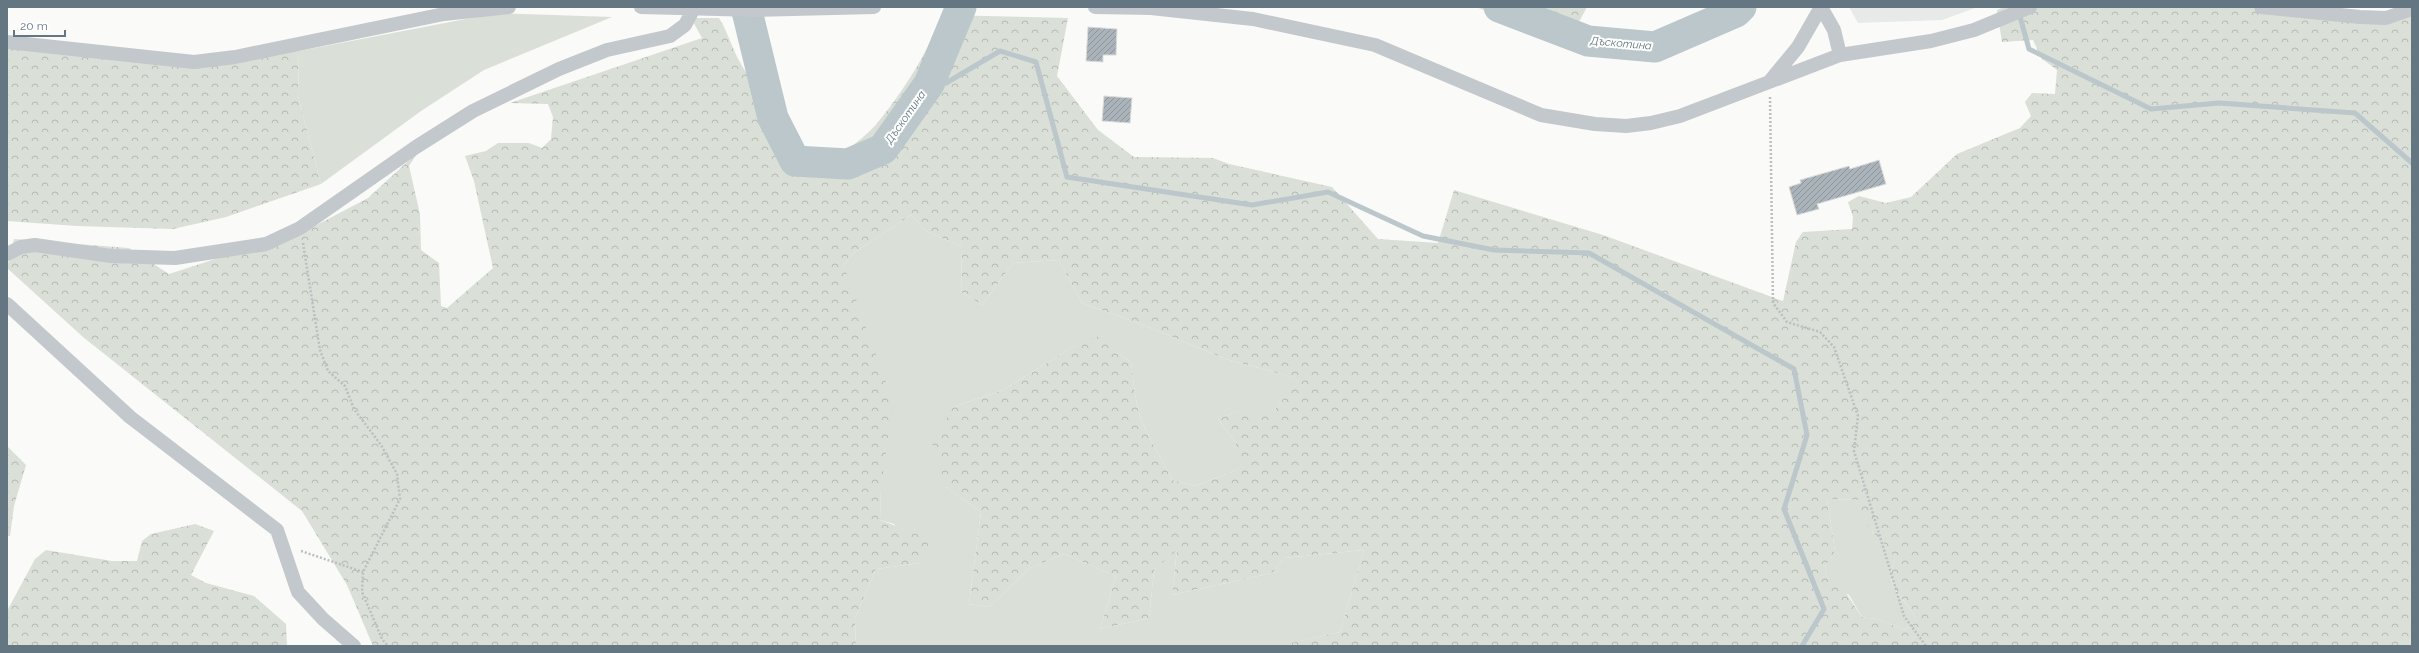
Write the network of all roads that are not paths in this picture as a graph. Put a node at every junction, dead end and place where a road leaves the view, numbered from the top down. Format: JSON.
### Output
{"nodes":[{"id":1,"x":509,"y":7,"type":"edge"},
{"id":2,"x":640,"y":7,"type":"edge"},
{"id":3,"x":807,"y":7,"type":"edge"},
{"id":4,"x":874,"y":7,"type":"edge"},
{"id":5,"x":1094,"y":7,"type":"edge"},
{"id":6,"x":1821,"y":7,"type":"edge"},
{"id":7,"x":2030,"y":7,"type":"edge"},
{"id":8,"x":2261,"y":7,"type":"edge"},
{"id":9,"x":694,"y":8,"type":"junction"},
{"id":10,"x":2412,"y":9,"type":"edge"},
{"id":11,"x":7,"y":42,"type":"edge"},
{"id":12,"x":1840,"y":55,"type":"junction"},
{"id":13,"x":1770,"y":81,"type":"junction"},
{"id":14,"x":7,"y":254,"type":"edge"},
{"id":15,"x":7,"y":304,"type":"edge"},
{"id":16,"x":354,"y":646,"type":"edge"}],
"edges":[{"from":1,"to":11,"type":"street"},
{"from":2,"to":9,"type":"street"},
{"from":3,"to":4,"type":"street"},
{"from":3,"to":9,"type":"street"},
{"from":5,"to":13,"type":"street"},
{"from":6,"to":12,"type":"street"},
{"from":6,"to":13,"type":"street"},
{"from":7,"to":12,"type":"street"},
{"from":8,"to":10,"type":"street"},
{"from":9,"to":14,"type":"street"},
{"from":12,"to":13,"type":"street"},
{"from":15,"to":16,"type":"street"}]}
